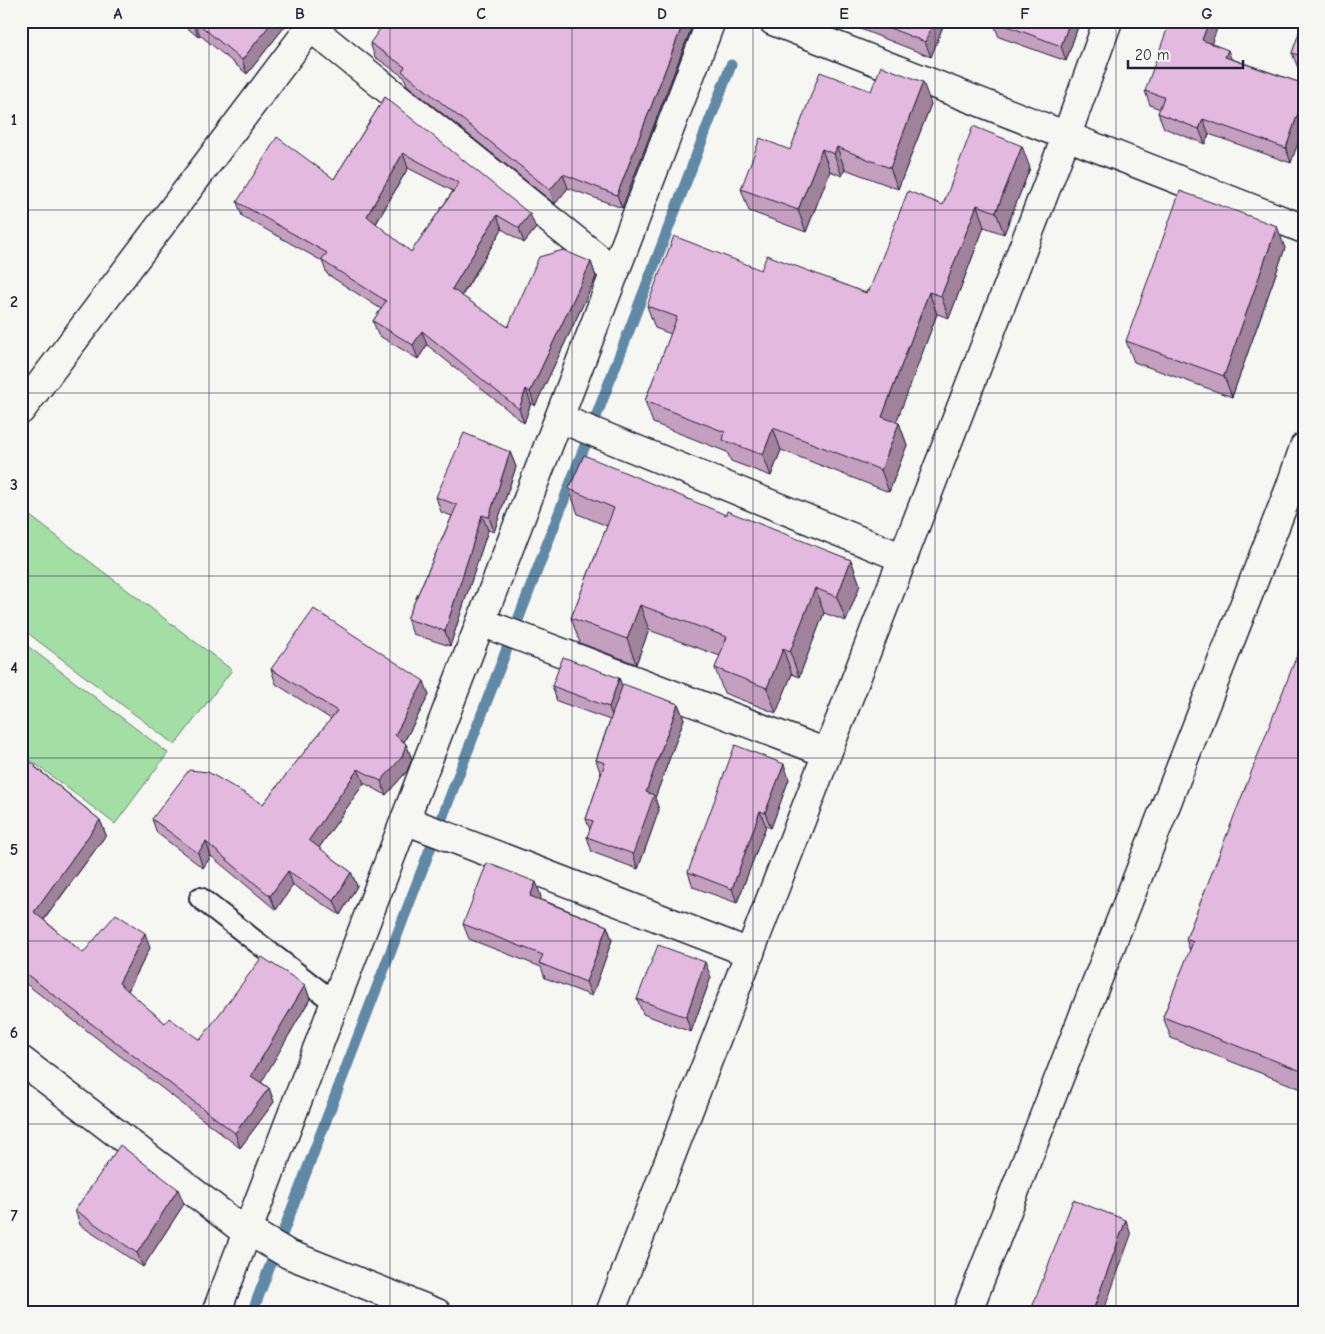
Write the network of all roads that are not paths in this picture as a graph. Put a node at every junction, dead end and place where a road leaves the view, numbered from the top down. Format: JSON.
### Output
{"nodes":[{"id":1,"x":711,"y":21,"type":"edge"},
{"id":2,"x":772,"y":21,"type":"edge"},
{"id":3,"x":1108,"y":21,"type":"edge"},
{"id":4,"x":312,"y":24,"type":"edge"},
{"id":5,"x":1066,"y":137,"type":"junction"},
{"id":6,"x":1304,"y":229,"type":"edge"},
{"id":7,"x":615,"y":272,"type":"junction"},
{"id":8,"x":21,"y":410,"type":"edge"},
{"id":9,"x":569,"y":422,"type":"junction"},
{"id":10,"x":1304,"y":447,"type":"edge"},
{"id":11,"x":903,"y":558,"type":"junction"},
{"id":12,"x":492,"y":626,"type":"junction"},
{"id":13,"x":827,"y":753,"type":"junction"},
{"id":14,"x":414,"y":823,"type":"junction"},
{"id":15,"x":200,"y":898,"type":"dead end"},
{"id":16,"x":750,"y":953,"type":"junction"},
{"id":17,"x":335,"y":1003,"type":"junction"},
{"id":18,"x":21,"y":1060,"type":"edge"},
{"id":19,"x":254,"y":1236,"type":"junction"},
{"id":20,"x":216,"y":1313,"type":"edge"},
{"id":21,"x":436,"y":1313,"type":"edge"},
{"id":22,"x":610,"y":1313,"type":"edge"},
{"id":23,"x":967,"y":1313,"type":"edge"}],
"edges":[{"from":1,"to":7,"type":"street"},
{"from":2,"to":5,"type":"street"},
{"from":3,"to":5,"type":"street"},
{"from":4,"to":7,"type":"street"},
{"from":4,"to":8,"type":"street"},
{"from":5,"to":6,"type":"street"},
{"from":5,"to":11,"type":"street"},
{"from":7,"to":9,"type":"street"},
{"from":9,"to":11,"type":"street"},
{"from":9,"to":12,"type":"street"},
{"from":10,"to":23,"type":"street"},
{"from":11,"to":13,"type":"street"},
{"from":12,"to":13,"type":"street"},
{"from":12,"to":14,"type":"street"},
{"from":13,"to":16,"type":"street"},
{"from":14,"to":16,"type":"street"},
{"from":14,"to":17,"type":"street"},
{"from":15,"to":17,"type":"lane"},
{"from":16,"to":22,"type":"street"},
{"from":17,"to":19,"type":"street"},
{"from":18,"to":19,"type":"street"},
{"from":19,"to":20,"type":"street"},
{"from":19,"to":21,"type":"street"}]}
